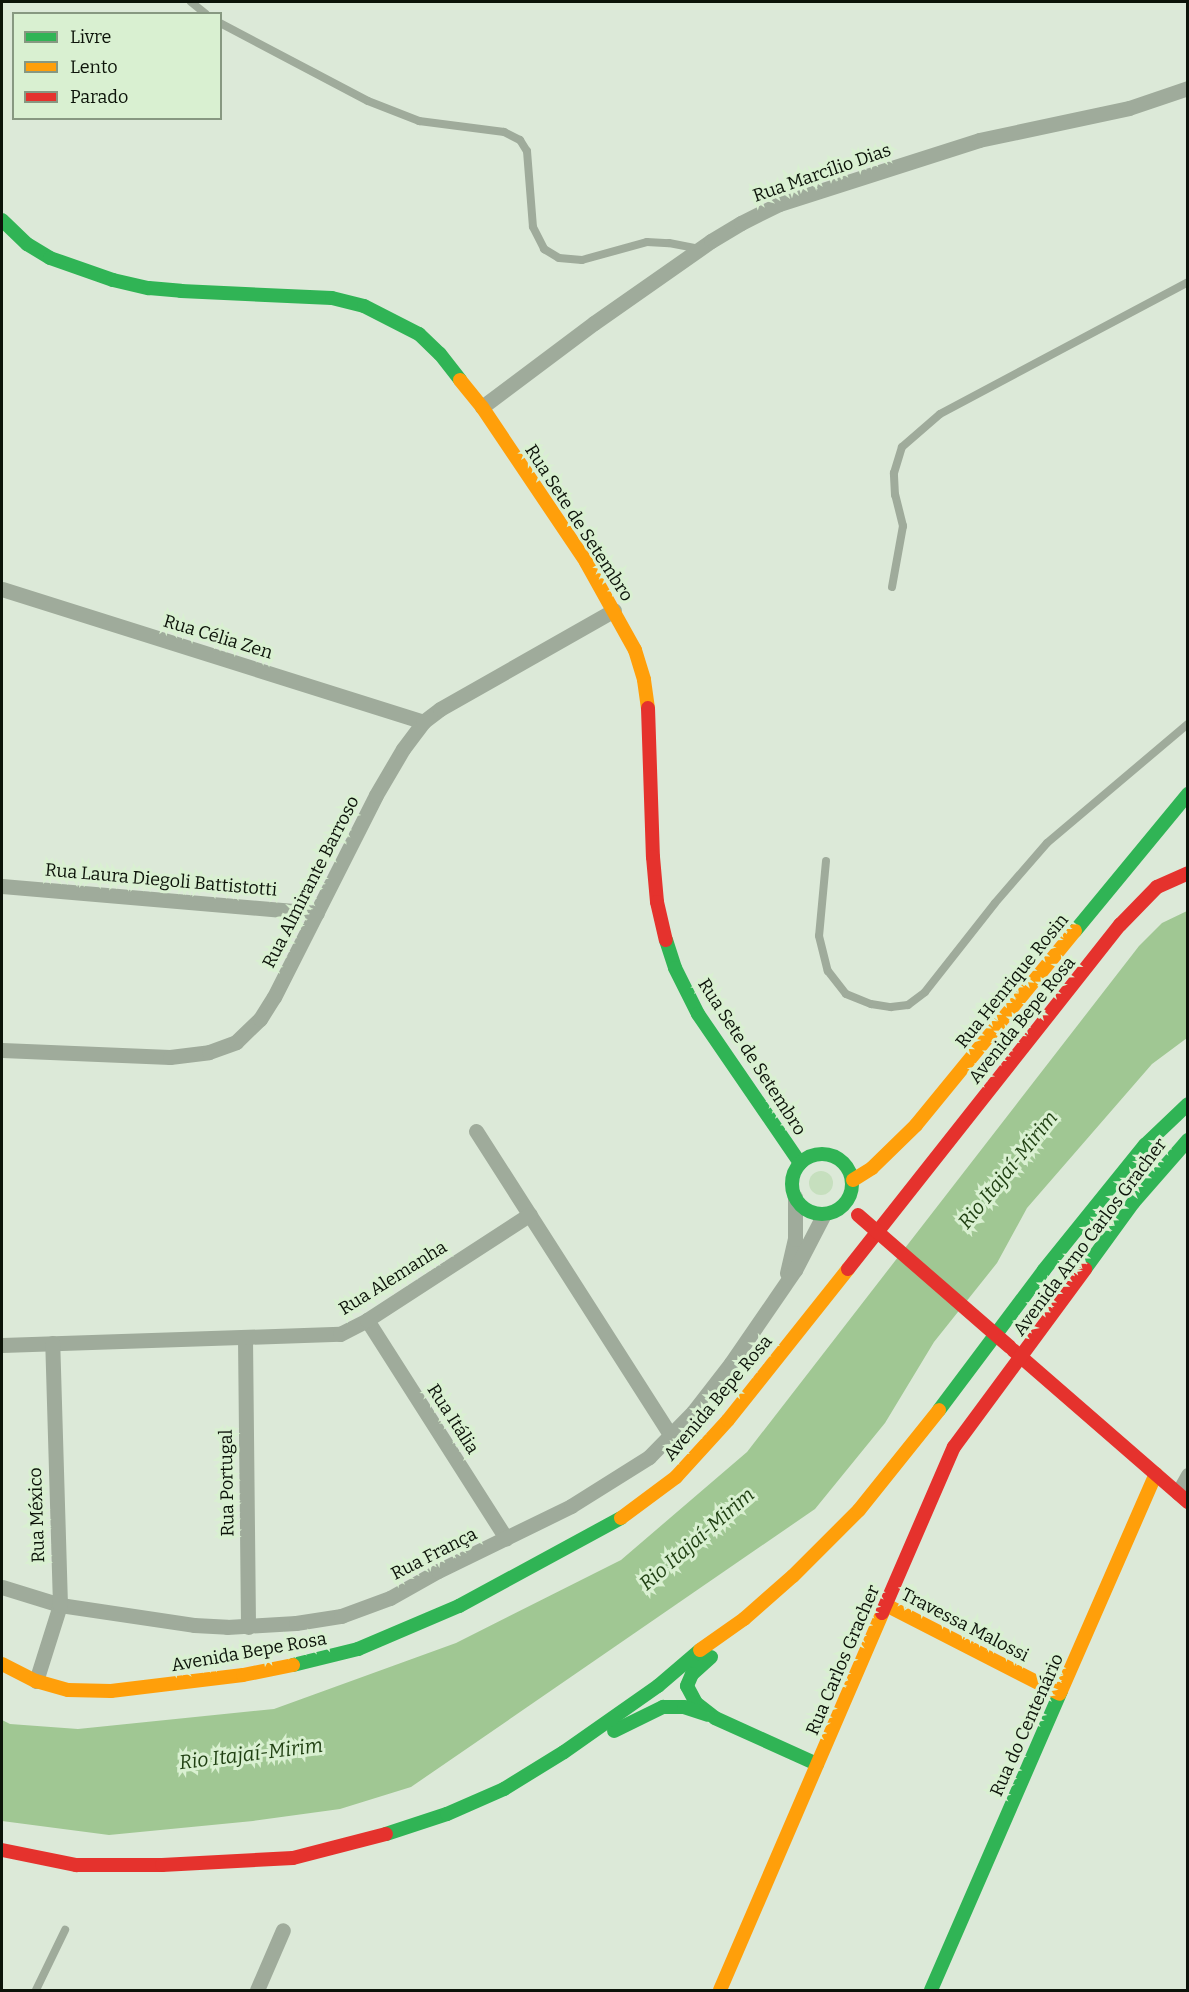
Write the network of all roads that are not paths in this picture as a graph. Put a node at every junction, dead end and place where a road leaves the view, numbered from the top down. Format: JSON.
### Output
{"nodes":[{"id":1,"x":191,"y":2,"type":"edge"},
{"id":2,"x":204,"y":12,"type":"edge"},
{"id":3,"x":222,"y":23,"type":"edge"},
{"id":4,"x":1188,"y":88,"type":"edge"},
{"id":5,"x":2,"y":220,"type":"edge"},
{"id":6,"x":701,"y":250,"type":"junction"},
{"id":7,"x":1188,"y":282,"type":"edge"},
{"id":8,"x":482,"y":407,"type":"junction"},
{"id":9,"x":892,"y":587,"type":"dead end"},
{"id":10,"x":3,"y":594,"type":"edge"},
{"id":11,"x":614,"y":610,"type":"junction"},
{"id":12,"x":423,"y":722,"type":"junction"},
{"id":13,"x":1188,"y":724,"type":"edge"},
{"id":14,"x":1188,"y":794,"type":"edge"},
{"id":15,"x":1179,"y":823,"type":"dead end"},
{"id":16,"x":1160,"y":828,"type":"junction"},
{"id":17,"x":826,"y":861,"type":"dead end"},
{"id":18,"x":1188,"y":873,"type":"edge"},
{"id":19,"x":2,"y":886,"type":"edge"},
{"id":20,"x":317,"y":913,"type":"junction"},
{"id":21,"x":2,"y":1050,"type":"edge"},
{"id":22,"x":1188,"y":1104,"type":"edge"},
{"id":23,"x":476,"y":1131,"type":"dead end"},
{"id":24,"x":1188,"y":1140,"type":"edge"},
{"id":25,"x":800,"y":1162,"type":"junction"},
{"id":26,"x":853,"y":1180,"type":"junction"},
{"id":27,"x":795,"y":1197,"type":"junction"},
{"id":28,"x":845,"y":1204,"type":"junction"},
{"id":29,"x":530,"y":1214,"type":"junction"},
{"id":30,"x":824,"y":1214,"type":"junction"},
{"id":31,"x":785,"y":1285,"type":"junction"},
{"id":32,"x":367,"y":1320,"type":"junction"},
{"id":33,"x":245,"y":1338,"type":"junction"},
{"id":34,"x":52,"y":1343,"type":"junction"},
{"id":35,"x":2,"y":1345,"type":"edge"},
{"id":36,"x":1022,"y":1358,"type":"junction"},
{"id":37,"x":671,"y":1436,"type":"junction"},
{"id":38,"x":1156,"y":1474,"type":"junction"},
{"id":39,"x":1188,"y":1475,"type":"edge"},
{"id":40,"x":1183,"y":1497,"type":"edge"},
{"id":41,"x":507,"y":1538,"type":"junction"},
{"id":42,"x":2,"y":1587,"type":"edge"},
{"id":43,"x":60,"y":1605,"type":"junction"},
{"id":44,"x":886,"y":1605,"type":"junction"},
{"id":45,"x":744,"y":1619,"type":"junction"},
{"id":46,"x":248,"y":1627,"type":"junction"},
{"id":47,"x":2,"y":1664,"type":"edge"},
{"id":48,"x":36,"y":1681,"type":"junction"},
{"id":49,"x":1060,"y":1694,"type":"junction"},
{"id":50,"x":715,"y":1718,"type":"junction"},
{"id":51,"x":564,"y":1752,"type":"junction"},
{"id":52,"x":818,"y":1764,"type":"junction"},
{"id":53,"x":2,"y":1850,"type":"edge"},
{"id":54,"x":65,"y":1930,"type":"dead end"},
{"id":55,"x":283,"y":1930,"type":"dead end"},
{"id":56,"x":36,"y":1990,"type":"edge"},
{"id":57,"x":257,"y":1990,"type":"edge"},
{"id":58,"x":720,"y":1990,"type":"edge"},
{"id":59,"x":930,"y":1990,"type":"edge"}],
"edges":[{"from":1,"to":2,"type":"lane"},
{"from":3,"to":6,"type":"lane"},
{"from":4,"to":6,"type":"street","name":"Rua Marcílio Dias"},
{"from":5,"to":8,"type":"main road","name":"Rua Sete de Setembro"},
{"from":6,"to":8,"type":"street","name":"Rua Marcílio Dias"},
{"from":7,"to":9,"type":"lane"},
{"from":8,"to":11,"type":"main road","name":"Rua Sete de Setembro"},
{"from":10,"to":12,"type":"street","name":"Rua Célia Zen"},
{"from":11,"to":12,"type":"street","name":"Rua Almirante Barroso"},
{"from":11,"to":25,"type":"main road","name":"Rua Sete de Setembro"},
{"from":12,"to":20,"type":"street","name":"Rua Almirante Barroso"},
{"from":13,"to":17,"type":"lane"},
{"from":14,"to":16,"type":"main road","name":"Rua Henrique Rosin"},
{"from":15,"to":16,"type":"main road"},
{"from":16,"to":26,"type":"main road","name":"Rua Henrique Rosin"},
{"from":18,"to":48,"type":"main road","name":"Avenida Bepe Rosa"},
{"from":19,"to":20,"type":"street","name":"Rua Laura Diegoli Battistotti"},
{"from":20,"to":21,"type":"street","name":"Rua Almirante Barroso"},
{"from":22,"to":45,"type":"main road"},
{"from":23,"to":29,"type":"street"},
{"from":24,"to":36,"type":"main road","name":"Avenida Arno Carlos Gracher"},
{"from":25,"to":26,"type":"main road"},
{"from":25,"to":27,"type":"main road"},
{"from":26,"to":28,"type":"main road"},
{"from":27,"to":30,"type":"main road"},
{"from":27,"to":31,"type":"street","name":"Rua França"},
{"from":28,"to":30,"type":"main road"},
{"from":28,"to":36,"type":"main road","bridge":true},
{"from":29,"to":32,"type":"street","name":"Rua Alemanha"},
{"from":29,"to":37,"type":"street"},
{"from":30,"to":31,"type":"street","name":"Rua França"},
{"from":31,"to":37,"type":"street","name":"Rua França"},
{"from":32,"to":33,"type":"street","name":"Rua Alemanha"},
{"from":32,"to":41,"type":"street","name":"Rua Itália"},
{"from":33,"to":34,"type":"street","name":"Rua Alemanha"},
{"from":33,"to":46,"type":"street","name":"Rua Portugal"},
{"from":34,"to":35,"type":"street","name":"Rua Alemanha"},
{"from":34,"to":43,"type":"street","name":"Rua México"},
{"from":36,"to":38,"type":"main road"},
{"from":36,"to":44,"type":"main road","name":"Rua Carlos Gracher"},
{"from":37,"to":41,"type":"street","name":"Rua França"},
{"from":38,"to":40,"type":"main road"},
{"from":38,"to":49,"type":"main road","name":"Rua do Centenário"},
{"from":39,"to":40,"type":"street"},
{"from":41,"to":46,"type":"street","name":"Rua França"},
{"from":42,"to":43,"type":"street","name":"Rua França"},
{"from":43,"to":46,"type":"street","name":"Rua França"},
{"from":43,"to":48,"type":"street","name":"Rua México"},
{"from":44,"to":49,"type":"main road","name":"Travessa Malossi"},
{"from":44,"to":52,"type":"main road","name":"Rua Carlos Gracher"},
{"from":45,"to":50,"type":"main road"},
{"from":45,"to":51,"type":"main road"},
{"from":47,"to":48,"type":"main road","name":"Avenida Bepe Rosa"},
{"from":49,"to":59,"type":"main road","name":"Rua do Centenário"},
{"from":50,"to":51,"type":"main road"},
{"from":50,"to":52,"type":"main road"},
{"from":51,"to":53,"type":"main road"},
{"from":52,"to":58,"type":"main road","name":"Rua Carlos Gracher"},
{"from":54,"to":56,"type":"lane"},
{"from":55,"to":57,"type":"street"}]}
